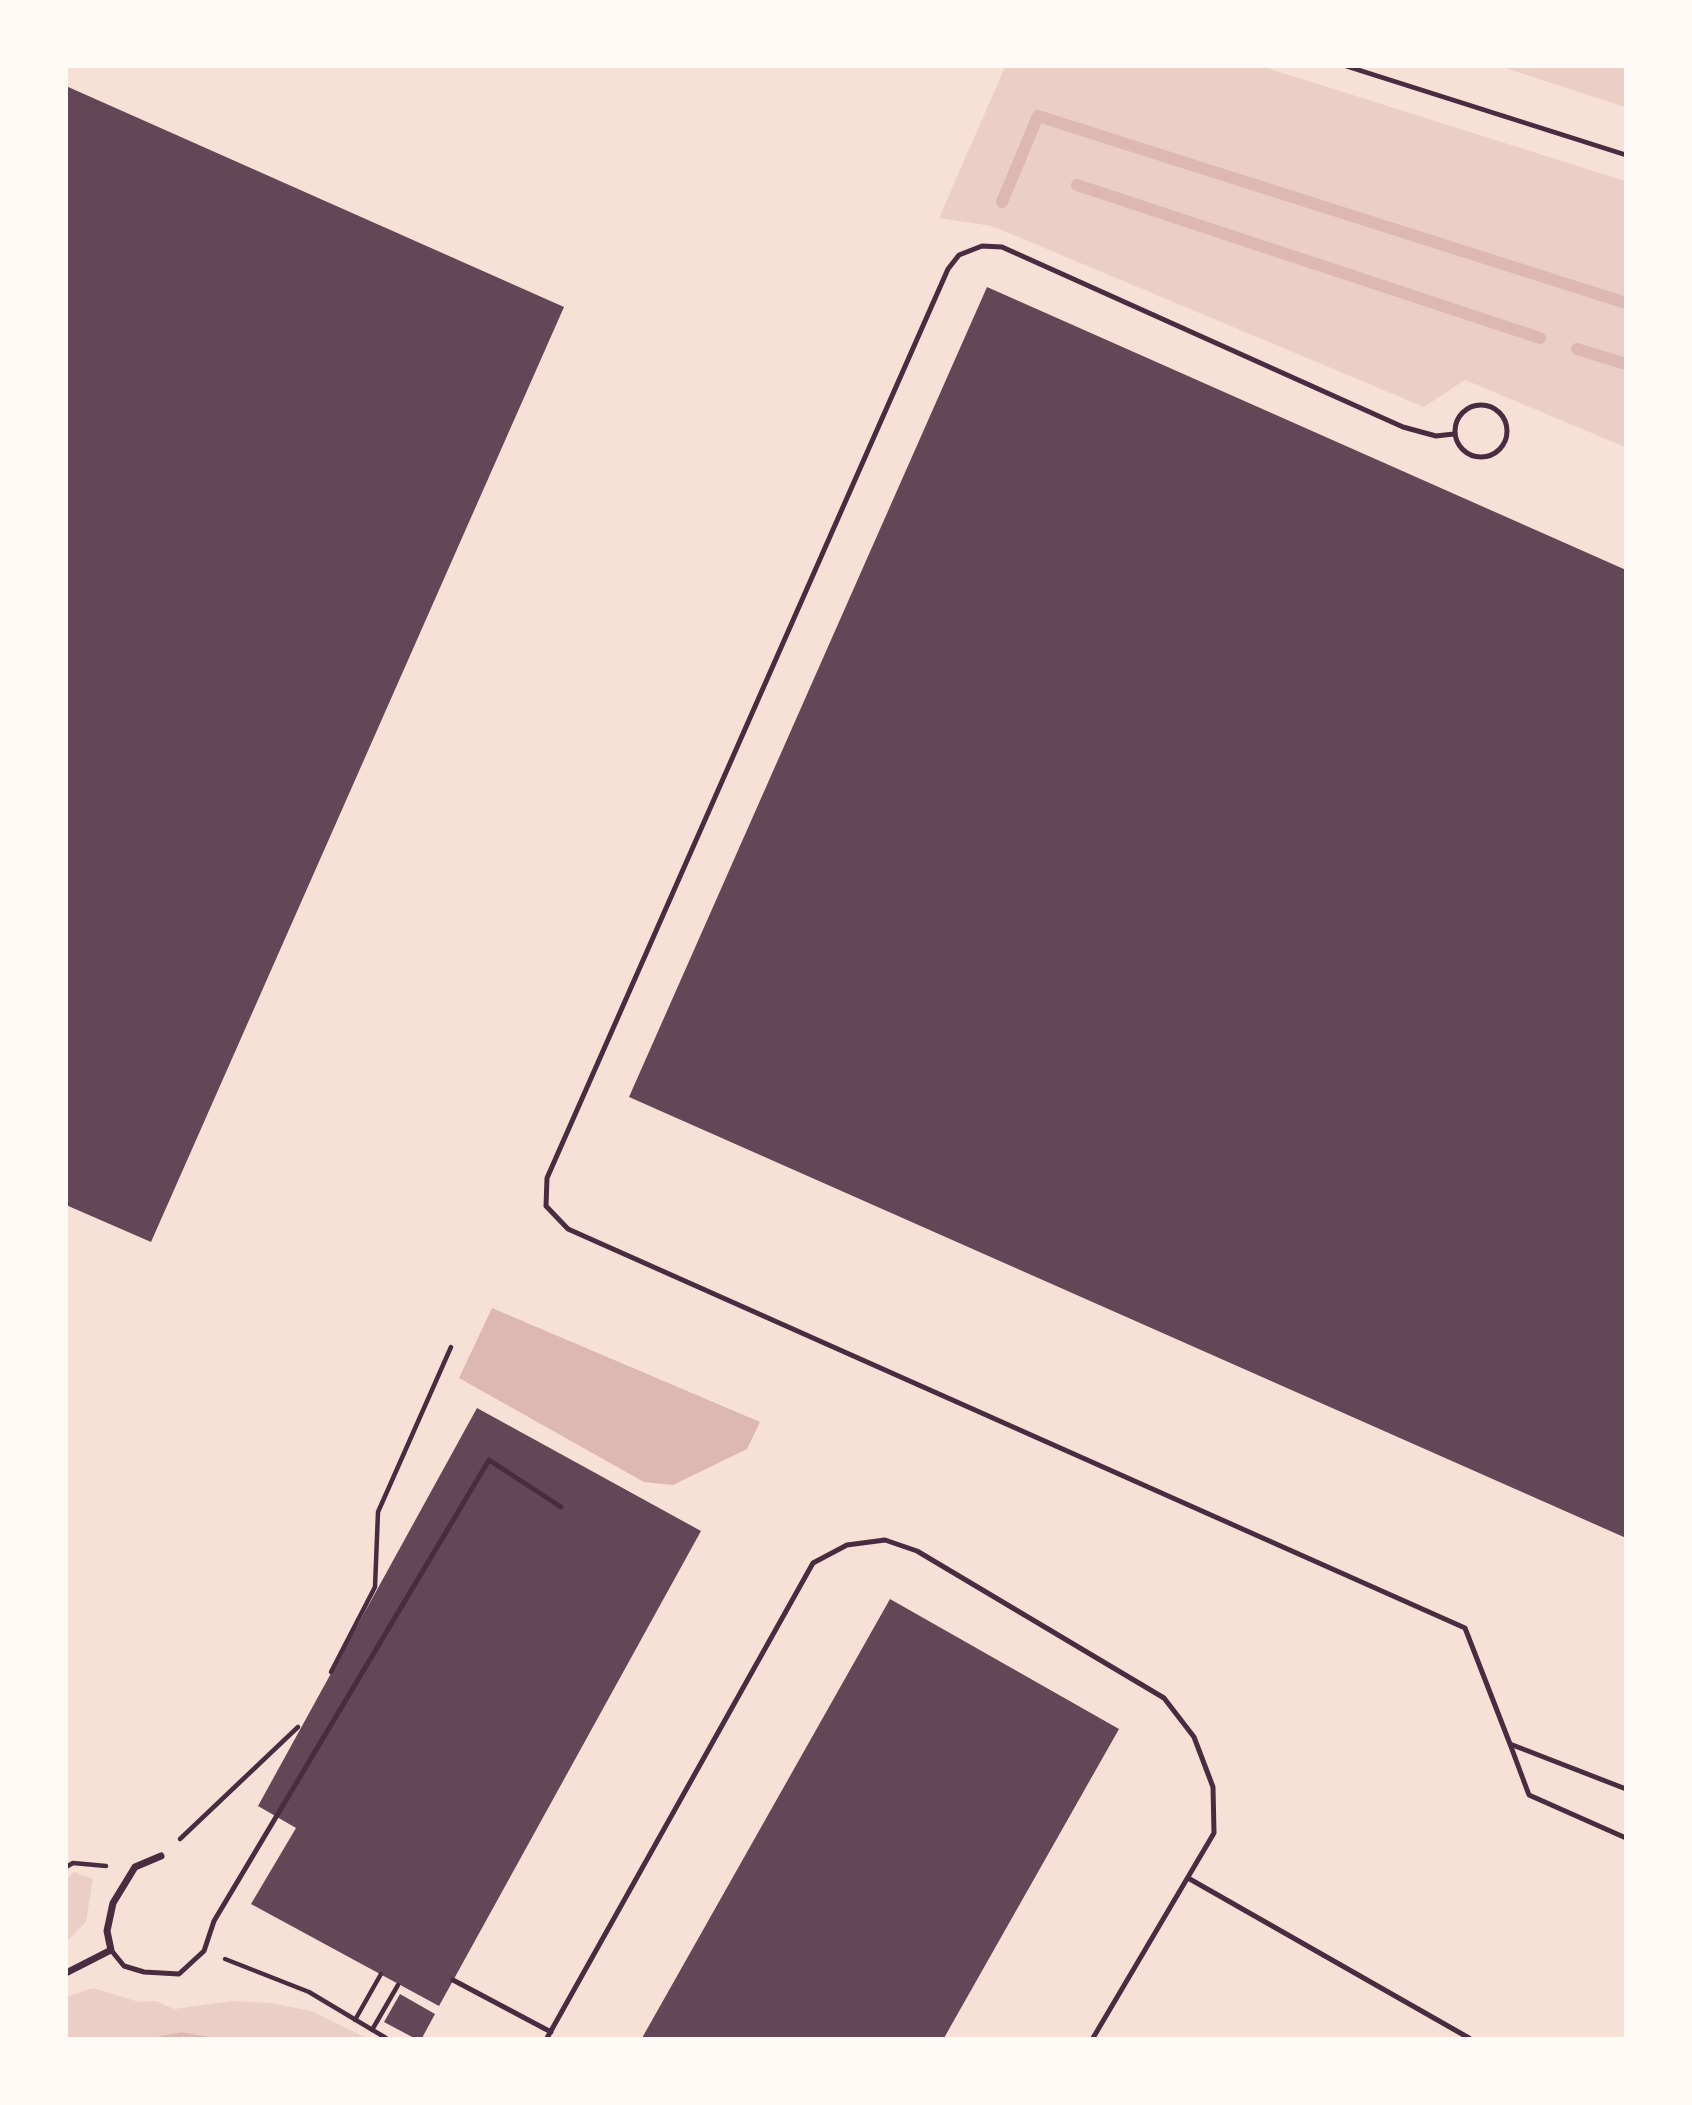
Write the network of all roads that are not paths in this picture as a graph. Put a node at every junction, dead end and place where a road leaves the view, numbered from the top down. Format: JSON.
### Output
{"nodes":[{"id":1,"x":1454,"y":434,"type":"junction"},
{"id":2,"x":561,"y":1507,"type":"dead end"},
{"id":3,"x":1510,"y":1744,"type":"junction"},
{"id":4,"x":1626,"y":1789,"type":"edge"},
{"id":5,"x":1626,"y":1838,"type":"edge"},
{"id":6,"x":161,"y":1856,"type":"road end"},
{"id":7,"x":1188,"y":1878,"type":"junction"},
{"id":8,"x":111,"y":1950,"type":"junction"},
{"id":9,"x":66,"y":1973,"type":"edge"},
{"id":10,"x":453,"y":1980,"type":"dead end"},
{"id":11,"x":551,"y":2032,"type":"junction"},
{"id":12,"x":547,"y":2039,"type":"edge"},
{"id":13,"x":1093,"y":2039,"type":"edge"},
{"id":14,"x":1469,"y":2039,"type":"edge"}],
"edges":[{"from":1,"to":1,"type":"lane"},
{"from":1,"to":3,"type":"lane"},
{"from":2,"to":8,"type":"lane"},
{"from":3,"to":4,"type":"lane"},
{"from":3,"to":5,"type":"lane"},
{"from":6,"to":8,"type":"street"},
{"from":7,"to":11,"type":"lane"},
{"from":7,"to":13,"type":"lane"},
{"from":7,"to":14,"type":"lane"},
{"from":8,"to":9,"type":"street"},
{"from":10,"to":11,"type":"lane"},
{"from":11,"to":12,"type":"lane"}]}
